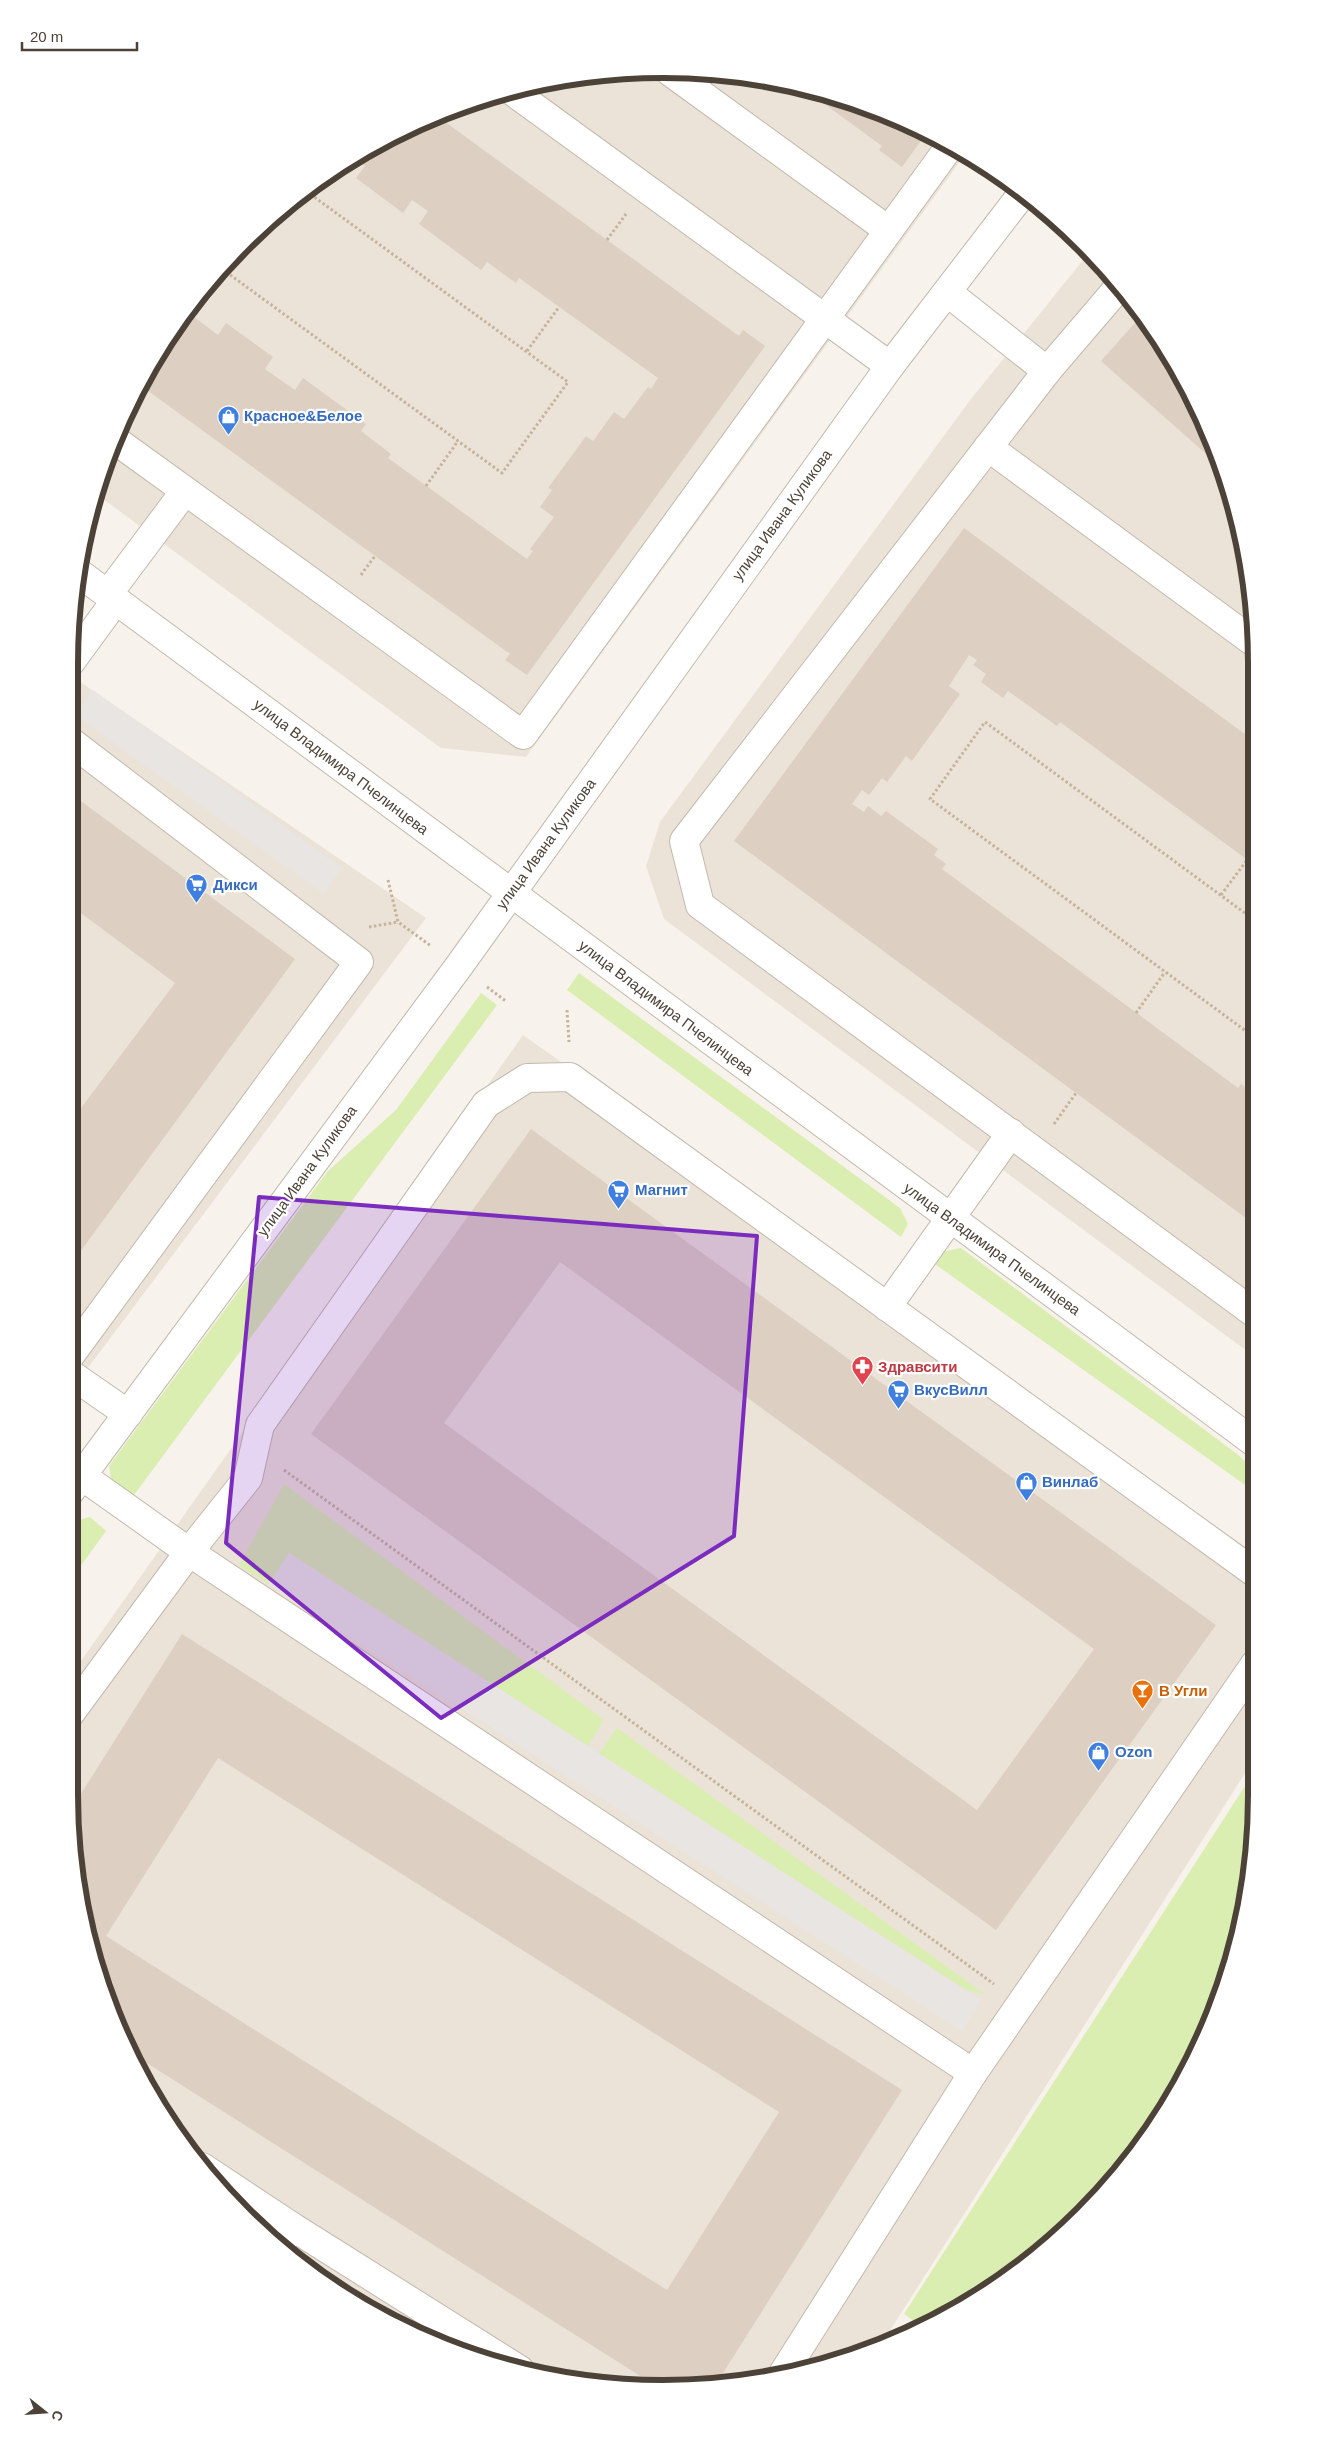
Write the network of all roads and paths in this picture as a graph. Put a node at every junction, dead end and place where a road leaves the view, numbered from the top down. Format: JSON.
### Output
{"nodes":[{"id":1,"x":679,"y":78,"type":"edge"},
{"id":2,"x":518,"y":95,"type":"edge"},
{"id":3,"x":946,"y":151,"type":"edge"},
{"id":4,"x":311,"y":195,"type":"edge"},
{"id":5,"x":1019,"y":198,"type":"edge"},
{"id":6,"x":888,"y":230,"type":"junction"},
{"id":7,"x":227,"y":273,"type":"edge"},
{"id":8,"x":1115,"y":291,"type":"edge"},
{"id":9,"x":947,"y":292,"type":"junction"},
{"id":10,"x":559,"y":307,"type":"dead end"},
{"id":11,"x":825,"y":318,"type":"junction"},
{"id":12,"x":527,"y":352,"type":"junction"},
{"id":13,"x":890,"y":366,"type":"junction"},
{"id":14,"x":1047,"y":371,"type":"junction"},
{"id":15,"x":458,"y":441,"type":"junction"},
{"id":16,"x":120,"y":444,"type":"edge"},
{"id":17,"x":988,"y":447,"type":"junction"},
{"id":18,"x":426,"y":486,"type":"dead end"},
{"id":19,"x":185,"y":491,"type":"junction"},
{"id":20,"x":85,"y":576,"type":"edge"},
{"id":21,"x":112,"y":597,"type":"junction"},
{"id":22,"x":1247,"y":639,"type":"edge"},
{"id":23,"x":78,"y":650,"type":"edge"},
{"id":24,"x":78,"y":747,"type":"edge"},
{"id":25,"x":1248,"y":860,"type":"dead end"},
{"id":26,"x":388,"y":880,"type":"dead end"},
{"id":27,"x":510,"y":893,"type":"junction"},
{"id":28,"x":1221,"y":895,"type":"junction"},
{"id":29,"x":1248,"y":915,"type":"edge"},
{"id":30,"x":398,"y":922,"type":"dead end"},
{"id":31,"x":1165,"y":972,"type":"junction"},
{"id":32,"x":1136,"y":1013,"type":"dead end"},
{"id":33,"x":1248,"y":1033,"type":"edge"},
{"id":34,"x":1011,"y":1133,"type":"junction"},
{"id":35,"x":950,"y":1219,"type":"junction"},
{"id":36,"x":887,"y":1307,"type":"junction"},
{"id":37,"x":1248,"y":1309,"type":"edge"},
{"id":38,"x":78,"y":1346,"type":"edge"},
{"id":39,"x":78,"y":1379,"type":"edge"},
{"id":40,"x":128,"y":1414,"type":"junction"},
{"id":41,"x":1248,"y":1438,"type":"edge"},
{"id":42,"x":254,"y":1449,"type":"junction"},
{"id":43,"x":78,"y":1482,"type":"edge"},
{"id":44,"x":78,"y":1486,"type":"edge"},
{"id":45,"x":189,"y":1552,"type":"junction"},
{"id":46,"x":1248,"y":1568,"type":"edge"},
{"id":47,"x":1248,"y":1676,"type":"edge"},
{"id":48,"x":78,"y":1703,"type":"edge"},
{"id":49,"x":1021,"y":2004,"type":"junction"},
{"id":50,"x":973,"y":2073,"type":"junction"},
{"id":51,"x":241,"y":2200,"type":"edge"},
{"id":52,"x":286,"y":2237,"type":"edge"},
{"id":53,"x":490,"y":2353,"type":"edge"},
{"id":54,"x":788,"y":2366,"type":"edge"}],
"edges":[{"from":1,"to":6,"type":"street"},
{"from":2,"to":11,"type":"street"},
{"from":3,"to":6,"type":"street"},
{"from":4,"to":12,"type":"path"},
{"from":5,"to":9,"type":"street","name":"улица Ивана Куликова"},
{"from":6,"to":11,"type":"street"},
{"from":7,"to":15,"type":"path"},
{"from":8,"to":14,"type":"street"},
{"from":9,"to":13,"type":"street","name":"улица Ивана Куликова"},
{"from":9,"to":14,"type":"street"},
{"from":10,"to":12,"type":"path"},
{"from":11,"to":13,"type":"street"},
{"from":11,"to":19,"type":"street"},
{"from":12,"to":15,"type":"path"},
{"from":13,"to":27,"type":"street","name":"улица Ивана Куликова"},
{"from":14,"to":17,"type":"street"},
{"from":15,"to":18,"type":"path"},
{"from":16,"to":19,"type":"street"},
{"from":17,"to":22,"type":"street"},
{"from":17,"to":34,"type":"street"},
{"from":19,"to":21,"type":"street"},
{"from":20,"to":21,"type":"street","name":"улица Владимира Пчелинцева"},
{"from":21,"to":23,"type":"street"},
{"from":21,"to":27,"type":"street","name":"улица Владимира Пчелинцева"},
{"from":24,"to":38,"type":"street"},
{"from":25,"to":28,"type":"path"},
{"from":26,"to":30,"type":"path"},
{"from":27,"to":35,"type":"street","name":"улица Владимира Пчелинцева"},
{"from":27,"to":40,"type":"street","name":"улица Ивана Куликова"},
{"from":28,"to":29,"type":"path"},
{"from":28,"to":31,"type":"path"},
{"from":31,"to":32,"type":"path"},
{"from":31,"to":33,"type":"path"},
{"from":34,"to":35,"type":"street"},
{"from":34,"to":37,"type":"street"},
{"from":35,"to":36,"type":"street"},
{"from":35,"to":41,"type":"street","name":"улица Владимира Пчелинцева"},
{"from":36,"to":42,"type":"street"},
{"from":36,"to":46,"type":"street"},
{"from":39,"to":40,"type":"street"},
{"from":40,"to":43,"type":"street","name":"улица Ивана Куликова"},
{"from":42,"to":45,"type":"street"},
{"from":42,"to":49,"type":"path"},
{"from":44,"to":45,"type":"street"},
{"from":45,"to":48,"type":"street"},
{"from":45,"to":50,"type":"street"},
{"from":47,"to":49,"type":"street"},
{"from":49,"to":50,"type":"street"},
{"from":50,"to":54,"type":"street"},
{"from":51,"to":52,"type":"street"},
{"from":52,"to":53,"type":"street"}]}
